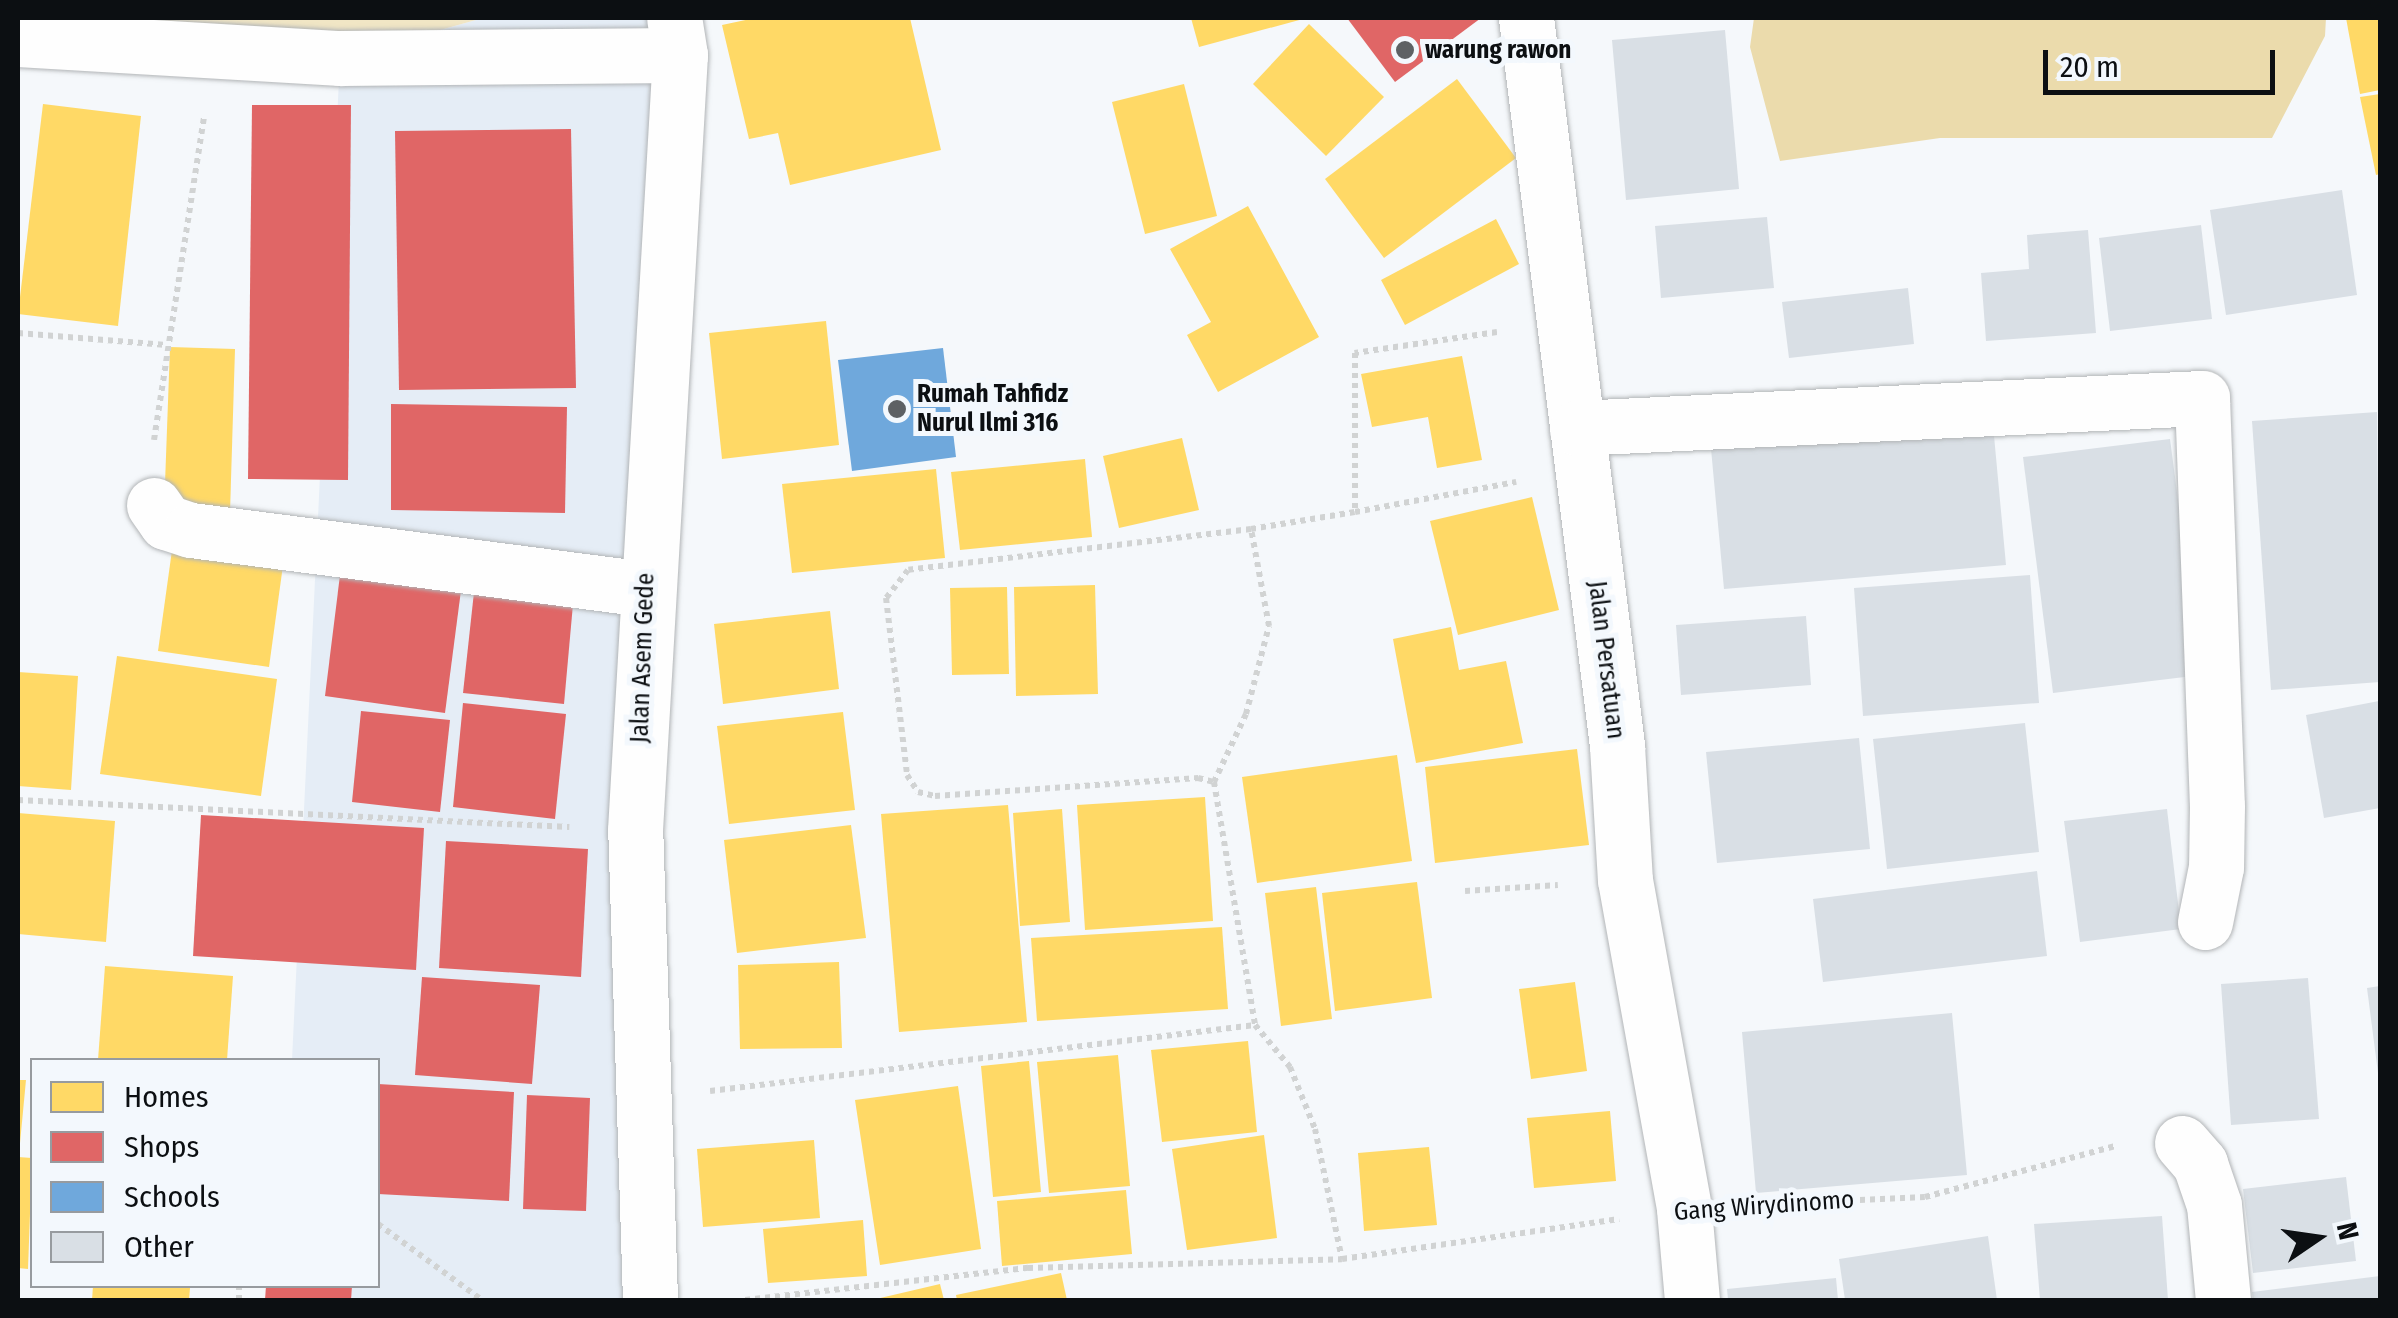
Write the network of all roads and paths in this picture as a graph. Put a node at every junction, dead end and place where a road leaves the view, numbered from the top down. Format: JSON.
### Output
{"nodes":[{"id":1,"x":1526,"y":18,"type":"edge"},
{"id":2,"x":677,"y":36,"type":"edge"},
{"id":3,"x":18,"y":39,"type":"edge"},
{"id":4,"x":216,"y":50,"type":"junction"},
{"id":5,"x":1562,"y":324,"type":"junction"},
{"id":6,"x":18,"y":333,"type":"edge"},
{"id":7,"x":167,"y":345,"type":"junction"},
{"id":8,"x":1580,"y":448,"type":"junction"},
{"id":9,"x":154,"y":505,"type":"joint"},
{"id":10,"x":1355,"y":512,"type":"junction"},
{"id":11,"x":1251,"y":529,"type":"junction"},
{"id":12,"x":644,"y":589,"type":"junction"},
{"id":13,"x":1214,"y":782,"type":"junction"},
{"id":14,"x":18,"y":800,"type":"edge"},
{"id":15,"x":635,"y":830,"type":"junction"},
{"id":16,"x":1624,"y":880,"type":"junction"},
{"id":17,"x":1465,"y":891,"type":"dead end"},
{"id":18,"x":2205,"y":922,"type":"dead end"},
{"id":19,"x":1255,"y":1025,"type":"junction"},
{"id":20,"x":647,"y":1099,"type":"junction"},
{"id":21,"x":2182,"y":1143,"type":"joint"},
{"id":22,"x":1684,"y":1209,"type":"junction"},
{"id":23,"x":380,"y":1225,"type":"edge"},
{"id":24,"x":1342,"y":1258,"type":"junction"},
{"id":25,"x":482,"y":1300,"type":"edge"},
{"id":26,"x":650,"y":1300,"type":"edge"},
{"id":27,"x":745,"y":1300,"type":"edge"},
{"id":28,"x":1692,"y":1300,"type":"edge"},
{"id":29,"x":2222,"y":1300,"type":"edge"}],
"edges":[{"from":1,"to":5,"type":"street","name":"Jalan Persatuan"},
{"from":2,"to":4,"type":"street"},
{"from":2,"to":12,"type":"street","name":"Jalan Asem Gede"},
{"from":3,"to":4,"type":"street"},
{"from":4,"to":7,"type":"path"},
{"from":5,"to":8,"type":"street","name":"Jalan Persatuan"},
{"from":5,"to":10,"type":"path"},
{"from":6,"to":7,"type":"path"},
{"from":7,"to":9,"type":"path"},
{"from":8,"to":10,"type":"path"},
{"from":8,"to":16,"type":"street","name":"Jalan Persatuan"},
{"from":8,"to":18,"type":"street"},
{"from":9,"to":12,"type":"street"},
{"from":10,"to":11,"type":"path"},
{"from":11,"to":13,"type":"path"},
{"from":11,"to":13,"type":"path"},
{"from":12,"to":15,"type":"street","name":"Jalan Asem Gede"},
{"from":13,"to":19,"type":"path"},
{"from":14,"to":15,"type":"path"},
{"from":15,"to":20,"type":"street","name":"Jalan Asem Gede"},
{"from":16,"to":17,"type":"path"},
{"from":16,"to":22,"type":"street","name":"Jalan Persatuan"},
{"from":19,"to":20,"type":"path"},
{"from":19,"to":24,"type":"path"},
{"from":20,"to":26,"type":"street","name":"Jalan Asem Gede"},
{"from":21,"to":22,"type":"path","name":"Gang Wirydinomo"},
{"from":21,"to":29,"type":"street"},
{"from":22,"to":24,"type":"path","name":"Gang Wirydinomo"},
{"from":22,"to":28,"type":"street","name":"Jalan Persatuan"},
{"from":23,"to":25,"type":"path"},
{"from":24,"to":27,"type":"path","name":"Gang Wirydinomo"}]}
